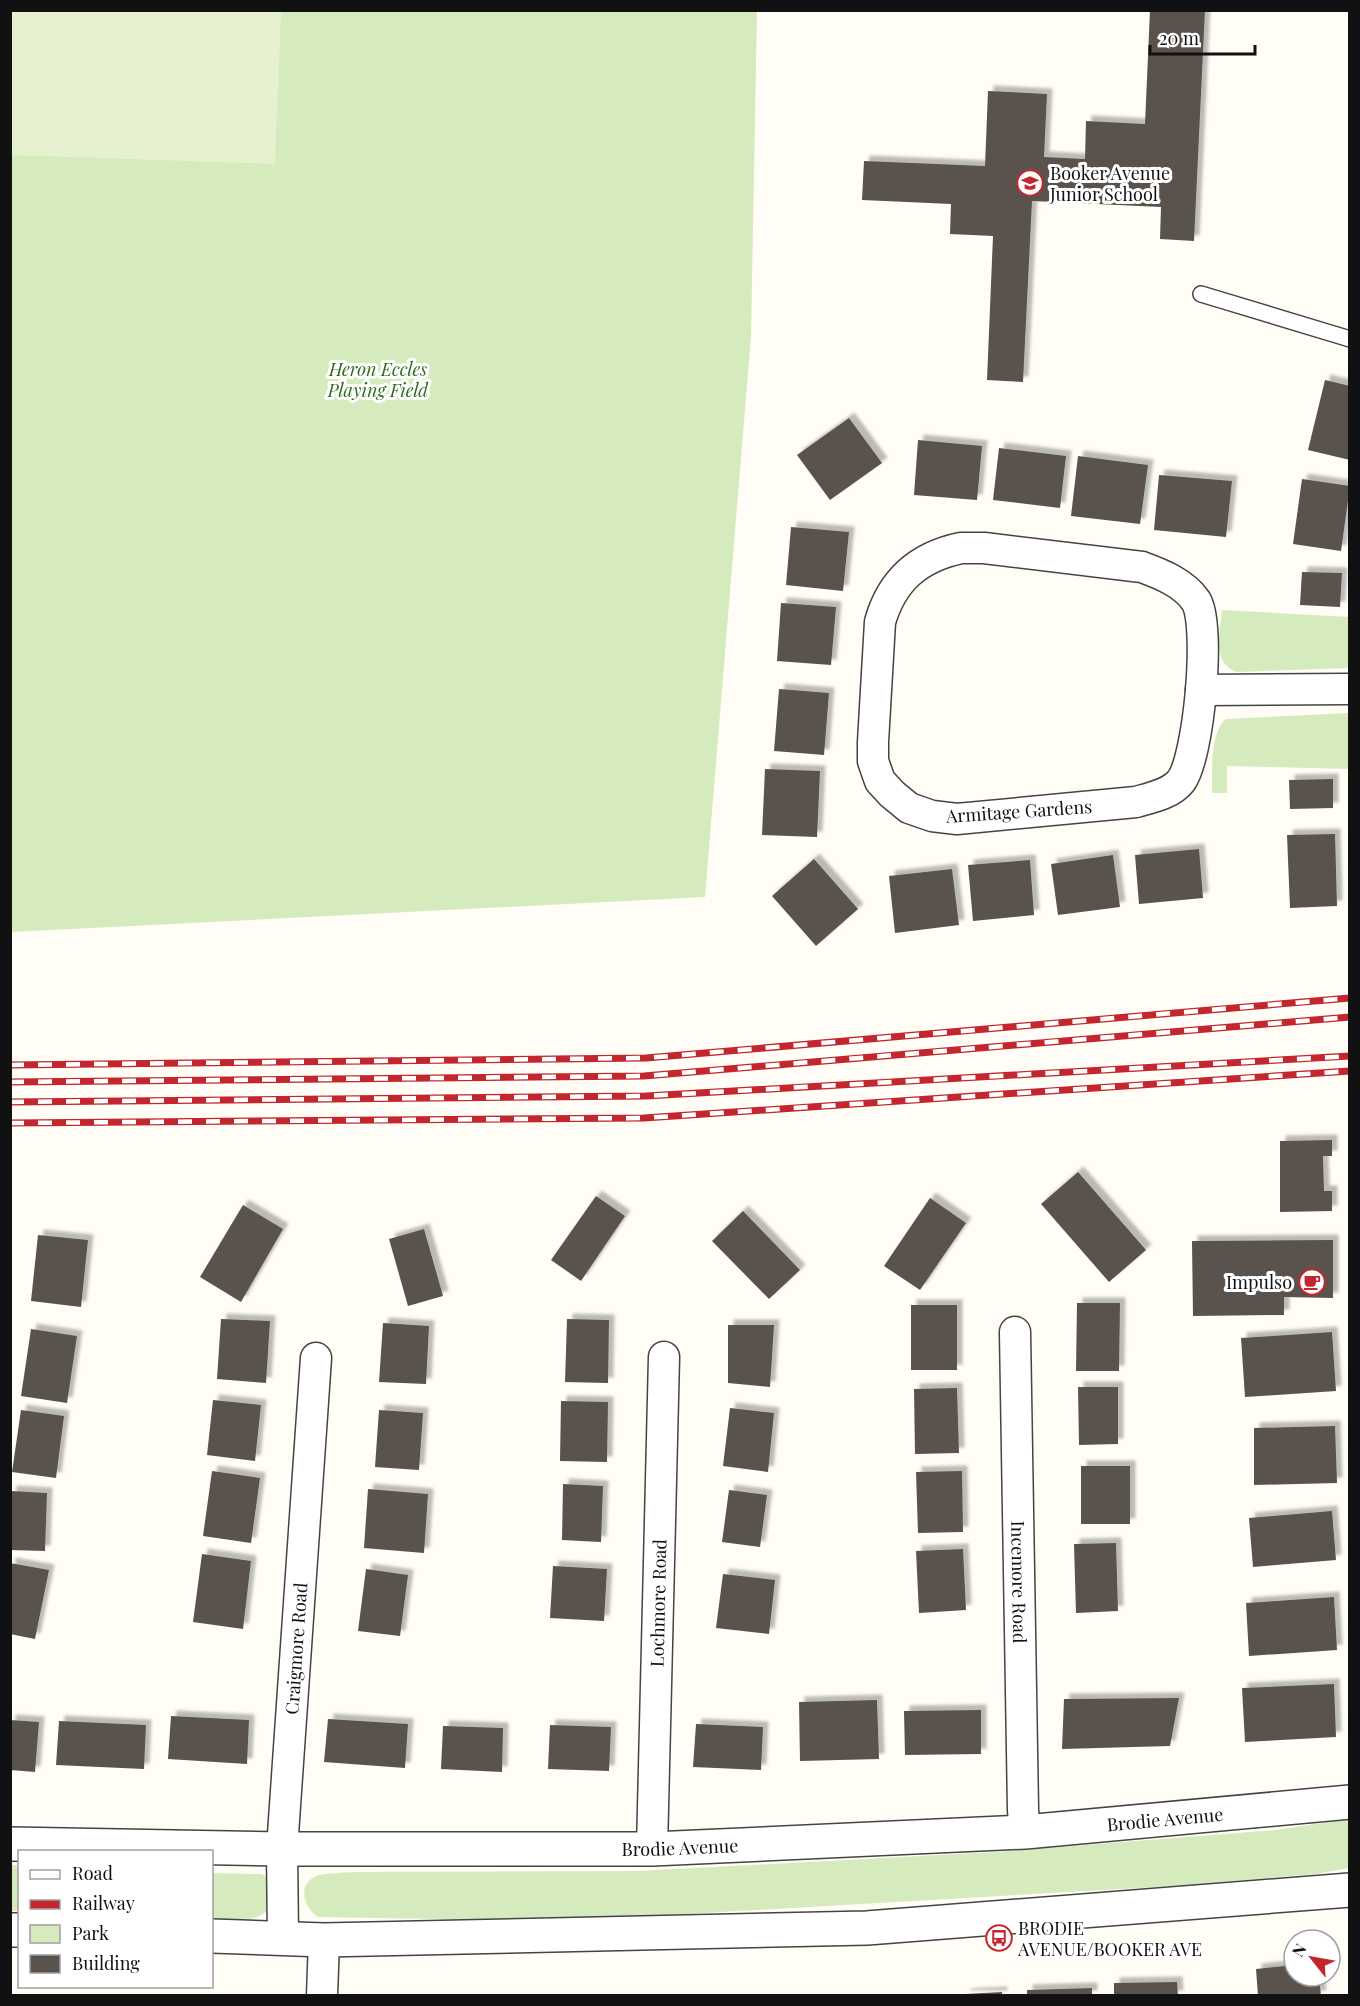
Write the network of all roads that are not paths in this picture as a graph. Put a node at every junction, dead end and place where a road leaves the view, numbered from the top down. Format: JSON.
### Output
{"nodes":[{"id":1,"x":1201,"y":294,"type":"dead end"},
{"id":2,"x":1350,"y":339,"type":"edge"},
{"id":3,"x":1350,"y":689,"type":"edge"},
{"id":4,"x":1201,"y":690,"type":"junction"},
{"id":5,"x":1015,"y":1332,"type":"dead end"},
{"id":6,"x":664,"y":1357,"type":"dead end"},
{"id":7,"x":316,"y":1358,"type":"dead end"},
{"id":8,"x":1350,"y":1802,"type":"edge"},
{"id":9,"x":1025,"y":1832,"type":"junction"},
{"id":10,"x":10,"y":1844,"type":"edge"},
{"id":11,"x":282,"y":1849,"type":"junction"},
{"id":12,"x":652,"y":1849,"type":"junction"},
{"id":13,"x":1350,"y":1890,"type":"edge"},
{"id":14,"x":213,"y":1936,"type":"edge"},
{"id":15,"x":283,"y":1938,"type":"junction"},
{"id":16,"x":324,"y":1940,"type":"junction"},
{"id":17,"x":322,"y":1995,"type":"edge"}],
"edges":[{"from":1,"to":2,"type":"lane"},
{"from":3,"to":4,"type":"street"},
{"from":4,"to":4,"type":"street","name":"Armitage Gardens"},
{"from":5,"to":9,"type":"street","name":"Incemore Road"},
{"from":6,"to":12,"type":"street","name":"Lochmore Road"},
{"from":7,"to":11,"type":"street","name":"Craigmore Road"},
{"from":8,"to":9,"type":"street","name":"Brodie Avenue"},
{"from":9,"to":12,"type":"street","name":"Brodie Avenue"},
{"from":10,"to":11,"type":"street","name":"Brodie Avenue"},
{"from":11,"to":12,"type":"street","name":"Brodie Avenue"},
{"from":11,"to":15,"type":"street","name":"Craigmore Road"},
{"from":13,"to":16,"type":"street"},
{"from":14,"to":15,"type":"street"},
{"from":15,"to":16,"type":"street"},
{"from":16,"to":17,"type":"street"}]}
